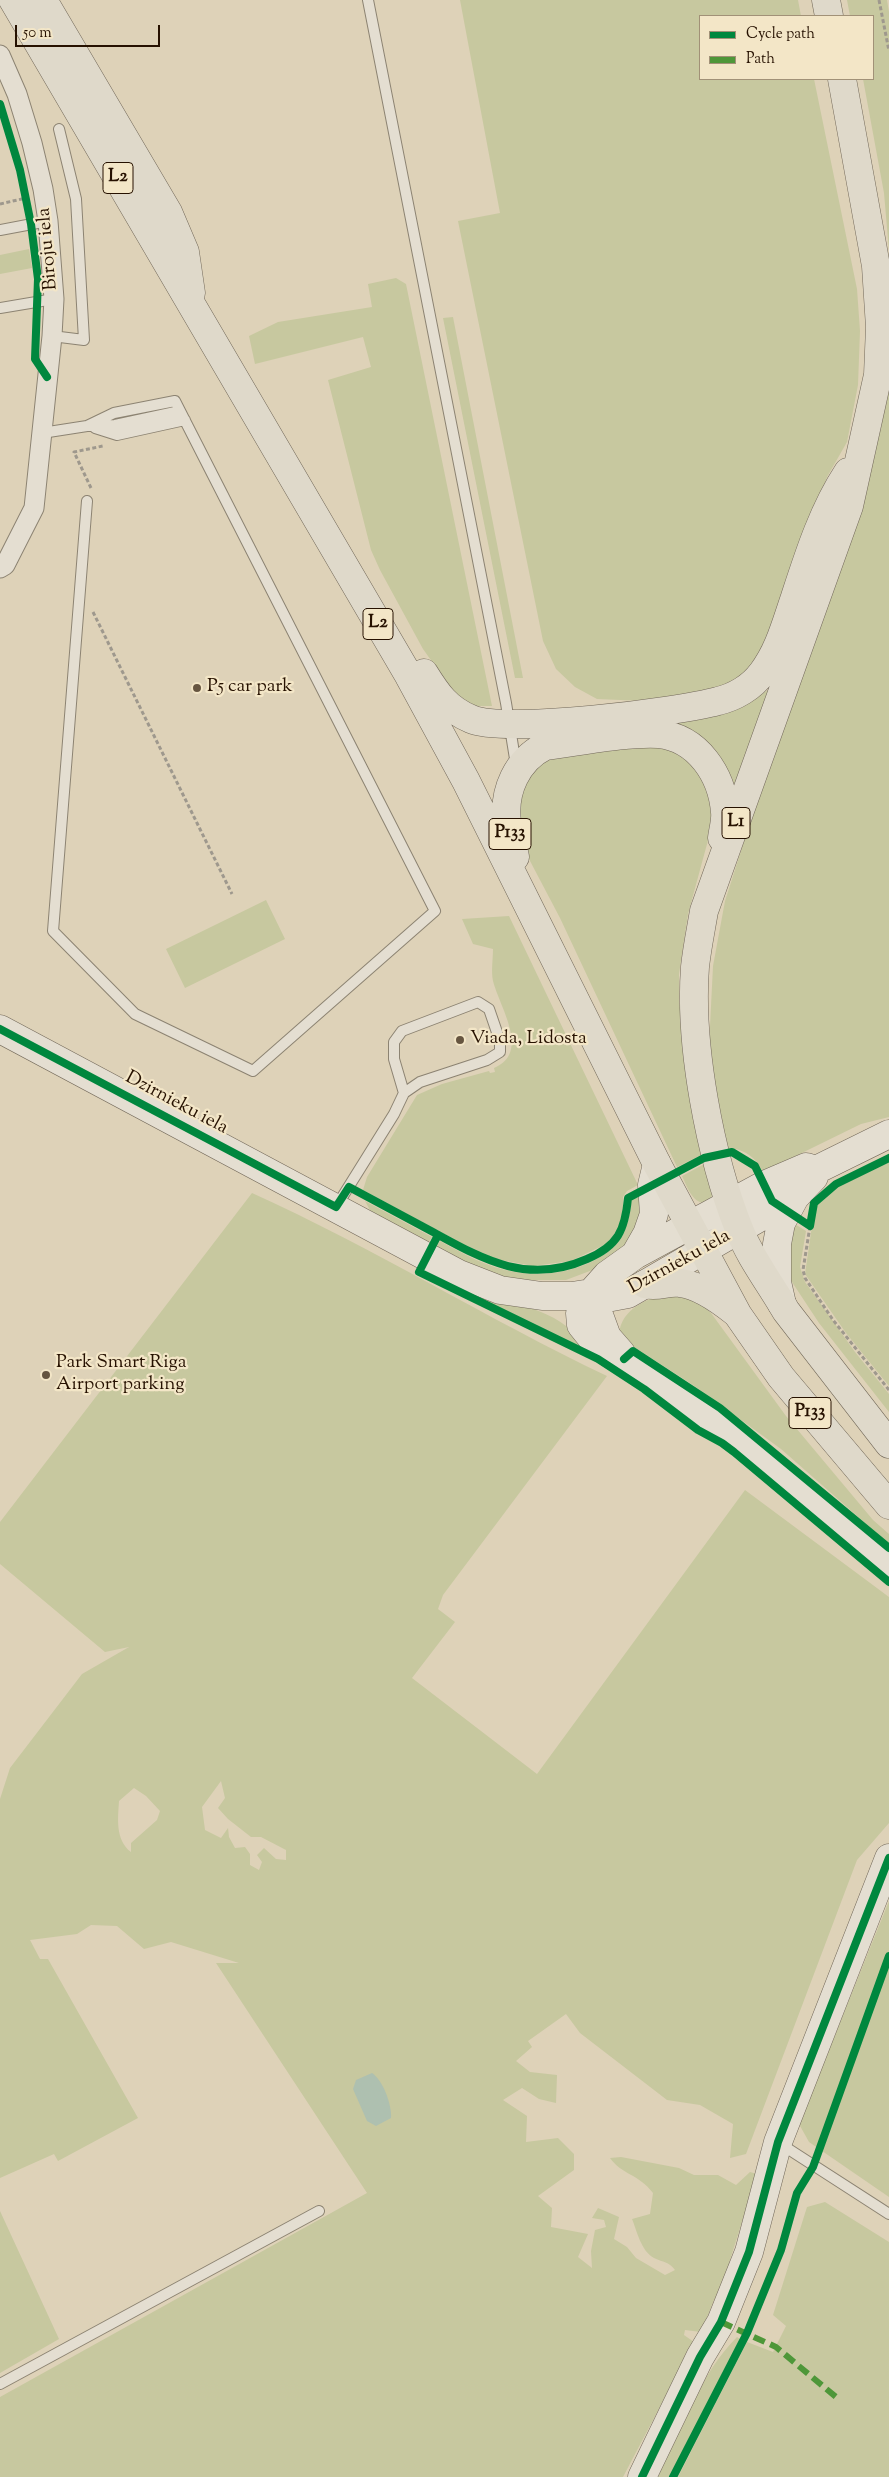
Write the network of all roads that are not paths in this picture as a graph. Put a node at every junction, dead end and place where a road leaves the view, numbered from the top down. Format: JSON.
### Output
{"nodes":[{"id":1,"x":13,"y":0,"type":"edge"},
{"id":2,"x":43,"y":0,"type":"edge"},
{"id":3,"x":368,"y":0,"type":"edge"},
{"id":4,"x":826,"y":0,"type":"edge"},
{"id":5,"x":835,"y":0,"type":"edge"},
{"id":6,"x":829,"y":15,"type":"edge"},
{"id":7,"x":838,"y":15,"type":"edge"},
{"id":8,"x":0,"y":56,"type":"edge"},
{"id":9,"x":842,"y":80,"type":"edge"},
{"id":10,"x":846,"y":80,"type":"edge"},
{"id":11,"x":848,"y":108,"type":"junction"},
{"id":12,"x":59,"y":128,"type":"dead end"},
{"id":13,"x":40,"y":222,"type":"junction"},
{"id":14,"x":0,"y":230,"type":"edge"},
{"id":15,"x":54,"y":299,"type":"junction"},
{"id":16,"x":192,"y":304,"type":"junction"},
{"id":17,"x":0,"y":308,"type":"edge"},
{"id":18,"x":52,"y":336,"type":"junction"},
{"id":19,"x":180,"y":410,"type":"junction"},
{"id":20,"x":185,"y":420,"type":"junction"},
{"id":21,"x":87,"y":426,"type":"junction"},
{"id":22,"x":42,"y":433,"type":"junction"},
{"id":23,"x":860,"y":454,"type":"junction"},
{"id":24,"x":87,"y":501,"type":"dead end"},
{"id":25,"x":314,"y":512,"type":"junction"},
{"id":26,"x":0,"y":568,"type":"edge"},
{"id":27,"x":528,"y":736,"type":"junction"},
{"id":28,"x":516,"y":770,"type":"junction"},
{"id":29,"x":717,"y":877,"type":"junction"},
{"id":30,"x":524,"y":897,"type":"junction"},
{"id":31,"x":0,"y":1030,"type":"edge"},
{"id":32,"x":404,"y":1093,"type":"junction"},
{"id":33,"x":889,"y":1134,"type":"edge"},
{"id":34,"x":668,"y":1168,"type":"junction"},
{"id":35,"x":816,"y":1170,"type":"junction"},
{"id":36,"x":730,"y":1203,"type":"junction"},
{"id":37,"x":803,"y":1204,"type":"junction"},
{"id":38,"x":336,"y":1208,"type":"junction"},
{"id":39,"x":690,"y":1225,"type":"junction"},
{"id":40,"x":739,"y":1230,"type":"junction"},
{"id":41,"x":702,"y":1250,"type":"junction"},
{"id":42,"x":636,"y":1255,"type":"junction"},
{"id":43,"x":645,"y":1284,"type":"junction"},
{"id":44,"x":591,"y":1293,"type":"junction"},
{"id":45,"x":782,"y":1304,"type":"junction"},
{"id":46,"x":738,"y":1315,"type":"junction"},
{"id":47,"x":889,"y":1444,"type":"edge"},
{"id":48,"x":889,"y":1505,"type":"edge"},
{"id":49,"x":889,"y":1565,"type":"edge"},
{"id":50,"x":889,"y":1858,"type":"edge"},
{"id":51,"x":778,"y":2142,"type":"junction"},
{"id":52,"x":319,"y":2211,"type":"dead end"},
{"id":53,"x":889,"y":2214,"type":"edge"},
{"id":54,"x":0,"y":2384,"type":"edge"},
{"id":55,"x":642,"y":2477,"type":"edge"}],
"edges":[{"from":1,"to":16,"type":"main road","number":"L2"},
{"from":2,"to":16,"type":"main road"},
{"from":3,"to":27,"type":"lane","number":"P133"},
{"from":4,"to":6,"type":"main road"},
{"from":5,"to":7,"type":"lane"},
{"from":8,"to":13,"type":"street","name":"Biroju iela"},
{"from":9,"to":11,"type":"main road","number":"L1"},
{"from":10,"to":11,"type":"lane"},
{"from":11,"to":23,"type":"main road","number":"L1"},
{"from":12,"to":18,"type":"lane"},
{"from":13,"to":14,"type":"lane"},
{"from":13,"to":15,"type":"street","name":"Biroju iela"},
{"from":15,"to":17,"type":"lane"},
{"from":15,"to":18,"type":"street","name":"Biroju iela"},
{"from":16,"to":25,"type":"main road","number":"L2"},
{"from":18,"to":22,"type":"street","name":"Biroju iela"},
{"from":19,"to":20,"type":"lane"},
{"from":19,"to":21,"type":"lane"},
{"from":19,"to":21,"type":"lane"},
{"from":20,"to":21,"type":"lane"},
{"from":20,"to":24,"type":"lane"},
{"from":21,"to":22,"type":"lane"},
{"from":22,"to":26,"type":"street","name":"Biroju iela"},
{"from":23,"to":27,"type":"main road"},
{"from":23,"to":29,"type":"main road","number":"L1"},
{"from":25,"to":27,"type":"main road"},
{"from":25,"to":30,"type":"main road","number":"L2"},
{"from":27,"to":28,"type":"lane","number":"P133"},
{"from":27,"to":28,"type":"main road","number":"P133"},
{"from":27,"to":29,"type":"main road"},
{"from":28,"to":30,"type":"main road","number":"P133"},
{"from":29,"to":36,"type":"main road","number":"L1"},
{"from":30,"to":34,"type":"main road","number":"P133"},
{"from":31,"to":38,"type":"street","name":"Dzirnieku iela"},
{"from":32,"to":32,"type":"lane"},
{"from":32,"to":38,"type":"lane"},
{"from":33,"to":35,"type":"street"},
{"from":34,"to":39,"type":"main road","number":"P133"},
{"from":34,"to":42,"type":"street"},
{"from":35,"to":36,"type":"street","name":"Dzirnieku iela"},
{"from":35,"to":37,"type":"street"},
{"from":36,"to":39,"type":"street","name":"Dzirnieku iela"},
{"from":36,"to":40,"type":"main road","number":"L1"},
{"from":37,"to":40,"type":"street","name":"Dzirnieku iela"},
{"from":37,"to":45,"type":"street"},
{"from":38,"to":44,"type":"street","name":"Dzirnieku iela"},
{"from":39,"to":41,"type":"main road","number":"P133"},
{"from":39,"to":42,"type":"street","name":"Dzirnieku iela"},
{"from":40,"to":41,"type":"street","name":"Dzirnieku iela"},
{"from":40,"to":45,"type":"main road","number":"P133"},
{"from":41,"to":43,"type":"street","name":"Dzirnieku iela"},
{"from":41,"to":46,"type":"main road","number":"P133"},
{"from":42,"to":44,"type":"street","name":"Dzirnieku iela"},
{"from":43,"to":44,"type":"street","name":"Dzirnieku iela"},
{"from":43,"to":46,"type":"main road"},
{"from":44,"to":49,"type":"street"},
{"from":45,"to":47,"type":"main road","number":"P133"},
{"from":46,"to":48,"type":"main road","number":"P133"},
{"from":50,"to":51,"type":"street"},
{"from":51,"to":53,"type":"lane"},
{"from":51,"to":55,"type":"street"},
{"from":52,"to":54,"type":"lane"}]}
